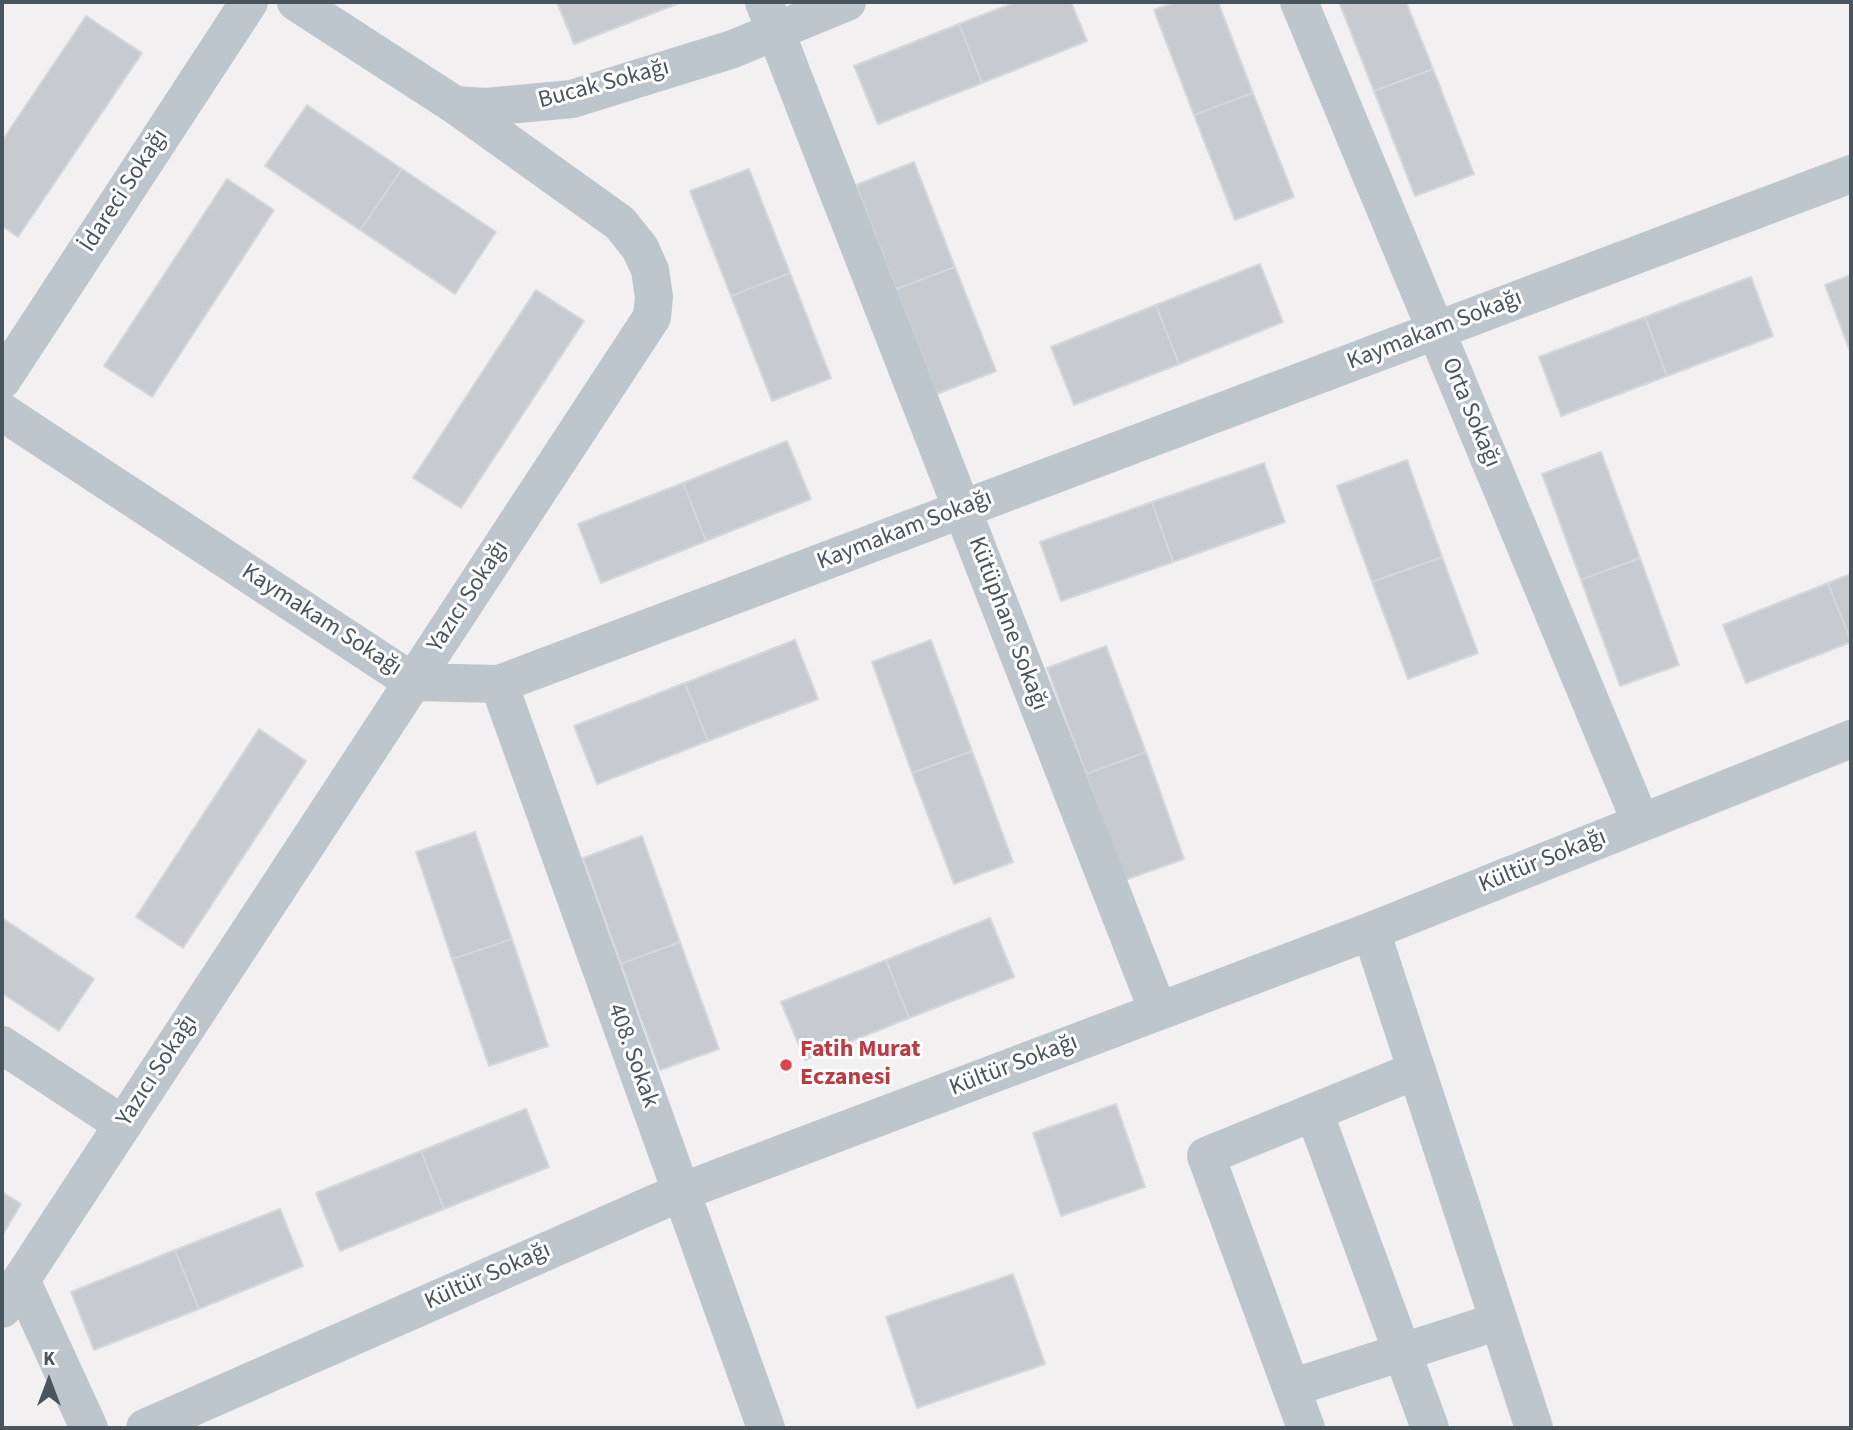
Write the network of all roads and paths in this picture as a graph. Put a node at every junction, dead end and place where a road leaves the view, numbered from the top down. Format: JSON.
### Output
{"nodes":[{"id":1,"x":249,"y":2,"type":"edge"},
{"id":2,"x":296,"y":2,"type":"edge"},
{"id":3,"x":848,"y":2,"type":"edge"},
{"id":4,"x":1299,"y":2,"type":"edge"},
{"id":5,"x":769,"y":16,"type":"edge"},
{"id":6,"x":455,"y":105,"type":"junction"},
{"id":7,"x":1851,"y":174,"type":"edge"},
{"id":8,"x":1436,"y":331,"type":"junction"},
{"id":9,"x":2,"y":380,"type":"edge"},
{"id":10,"x":2,"y":412,"type":"edge"},
{"id":11,"x":962,"y":509,"type":"junction"},
{"id":12,"x":413,"y":681,"type":"junction"},
{"id":13,"x":499,"y":684,"type":"junction"},
{"id":14,"x":1851,"y":740,"type":"edge"},
{"id":15,"x":1641,"y":823,"type":"junction"},
{"id":16,"x":1371,"y":931,"type":"junction"},
{"id":17,"x":1158,"y":1011,"type":"junction"},
{"id":18,"x":2,"y":1045,"type":"edge"},
{"id":19,"x":1417,"y":1070,"type":"junction"},
{"id":20,"x":1314,"y":1112,"type":"junction"},
{"id":21,"x":122,"y":1125,"type":"junction"},
{"id":22,"x":681,"y":1192,"type":"junction"},
{"id":23,"x":11,"y":1294,"type":"edge"},
{"id":24,"x":1499,"y":1321,"type":"junction"},
{"id":25,"x":1401,"y":1351,"type":"junction"},
{"id":26,"x":1291,"y":1388,"type":"junction"},
{"id":27,"x":89,"y":1428,"type":"edge"},
{"id":28,"x":145,"y":1428,"type":"edge"},
{"id":29,"x":765,"y":1428,"type":"edge"},
{"id":30,"x":1306,"y":1428,"type":"edge"},
{"id":31,"x":1430,"y":1428,"type":"edge"},
{"id":32,"x":1534,"y":1428,"type":"edge"}],
"edges":[{"from":1,"to":9,"type":"street","name":"İdareci Sokağı"},
{"from":2,"to":6,"type":"street"},
{"from":3,"to":5,"type":"street","name":"Bucak Sokağı"},
{"from":4,"to":8,"type":"street","name":"Orta Sokağı"},
{"from":5,"to":6,"type":"street","name":"Bucak Sokağı"},
{"from":5,"to":11,"type":"street","name":"Kütüphane Sokağı"},
{"from":6,"to":12,"type":"street","name":"Yazıcı Sokağı"},
{"from":7,"to":8,"type":"street","name":"Kaymakam Sokağı"},
{"from":8,"to":11,"type":"street","name":"Kaymakam Sokağı"},
{"from":8,"to":15,"type":"street","name":"Orta Sokağı"},
{"from":10,"to":12,"type":"street","name":"Kaymakam Sokağı"},
{"from":11,"to":13,"type":"street","name":"Kaymakam Sokağı"},
{"from":11,"to":17,"type":"street","name":"Kütüphane Sokağı"},
{"from":12,"to":13,"type":"street","name":"Kaymakam Sokağı"},
{"from":12,"to":21,"type":"street","name":"Yazıcı Sokağı"},
{"from":13,"to":22,"type":"street","name":"408. Sokak"},
{"from":14,"to":15,"type":"street","name":"Kültür Sokağı"},
{"from":15,"to":16,"type":"street","name":"Kültür Sokağı"},
{"from":16,"to":17,"type":"street","name":"Kültür Sokağı"},
{"from":16,"to":19,"type":"street"},
{"from":17,"to":22,"type":"street","name":"Kültür Sokağı"},
{"from":18,"to":21,"type":"street"},
{"from":19,"to":20,"type":"street"},
{"from":19,"to":24,"type":"street"},
{"from":20,"to":25,"type":"street"},
{"from":20,"to":26,"type":"street"},
{"from":21,"to":23,"type":"street","name":"Yazıcı Sokağı"},
{"from":22,"to":28,"type":"street","name":"Kültür Sokağı"},
{"from":22,"to":29,"type":"street","name":"408. Sokak"},
{"from":23,"to":27,"type":"street"},
{"from":24,"to":25,"type":"street"},
{"from":24,"to":32,"type":"street"},
{"from":25,"to":26,"type":"street"},
{"from":25,"to":31,"type":"street"},
{"from":26,"to":30,"type":"street"}]}
